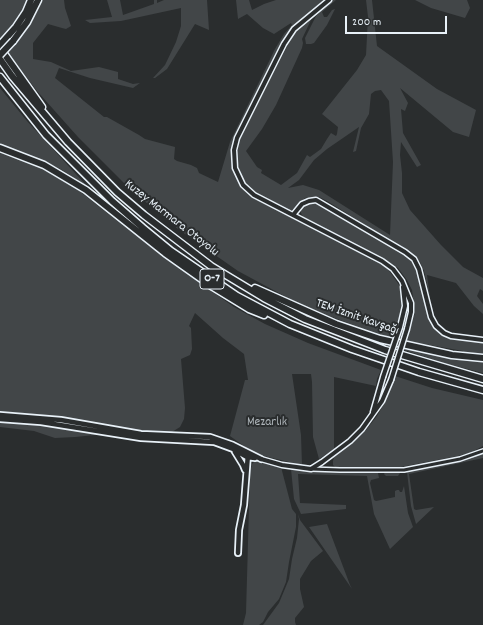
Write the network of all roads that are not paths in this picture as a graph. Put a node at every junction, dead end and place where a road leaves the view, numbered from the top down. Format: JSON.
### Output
{"nodes":[{"id":1,"x":31,"y":0,"type":"edge"},
{"id":2,"x":38,"y":0,"type":"edge"},
{"id":3,"x":330,"y":0,"type":"edge"},
{"id":4,"x":11,"y":38,"type":"junction"},
{"id":5,"x":0,"y":47,"type":"edge"},
{"id":6,"x":0,"y":55,"type":"edge"},
{"id":7,"x":0,"y":59,"type":"edge"},
{"id":8,"x":0,"y":77,"type":"edge"},
{"id":9,"x":68,"y":142,"type":"junction"},
{"id":10,"x":0,"y":148,"type":"edge"},
{"id":11,"x":293,"y":215,"type":"junction"},
{"id":12,"x":231,"y":278,"type":"junction"},
{"id":13,"x":402,"y":281,"type":"junction"},
{"id":14,"x":290,"y":324,"type":"junction"},
{"id":15,"x":483,"y":340,"type":"edge"},
{"id":16,"x":483,"y":358,"type":"edge"},
{"id":17,"x":483,"y":379,"type":"edge"},
{"id":18,"x":483,"y":390,"type":"edge"},
{"id":19,"x":0,"y":415,"type":"edge"},
{"id":20,"x":371,"y":417,"type":"junction"},
{"id":21,"x":0,"y":419,"type":"edge"},
{"id":22,"x":233,"y":449,"type":"junction"},
{"id":23,"x":483,"y":450,"type":"edge"},
{"id":24,"x":248,"y":454,"type":"junction"},
{"id":25,"x":261,"y":459,"type":"junction"},
{"id":26,"x":311,"y":469,"type":"junction"},
{"id":27,"x":246,"y":473,"type":"junction"},
{"id":28,"x":238,"y":553,"type":"dead end"}],
"edges":[{"from":1,"to":4,"type":"highway"},
{"from":2,"to":4,"type":"highway"},
{"from":3,"to":11,"type":"street"},
{"from":4,"to":5,"type":"highway"},
{"from":4,"to":6,"type":"highway","bridge":true},
{"from":5,"to":9,"type":"highway"},
{"from":7,"to":9,"type":"highway","name":"Kuzey Marmara Otoyolu","number":"O-7"},
{"from":8,"to":14,"type":"highway","name":"Kuzey Marmara Otoyolu","number":"O-7"},
{"from":9,"to":12,"type":"highway","name":"Kuzey Marmara Otoyolu","number":"O-7"},
{"from":10,"to":14,"type":"highway"},
{"from":11,"to":13,"type":"street"},
{"from":11,"to":15,"type":"street"},
{"from":12,"to":16,"type":"highway","name":"TEM İzmit Kavşağı","number":"O-7"},
{"from":12,"to":17,"type":"highway","name":"Kuzey Marmara Otoyolu","number":"O-7"},
{"from":13,"to":20,"type":"street","bridge":true},
{"from":13,"to":20,"type":"street","bridge":true},
{"from":14,"to":18,"type":"highway","name":"Kuzey Marmara Otoyolu","number":"O-7"},
{"from":19,"to":24,"type":"main road"},
{"from":20,"to":26,"type":"street"},
{"from":21,"to":22,"type":"main road"},
{"from":22,"to":24,"type":"main road"},
{"from":22,"to":27,"type":"main road"},
{"from":23,"to":26,"type":"street"},
{"from":24,"to":25,"type":"main road"},
{"from":24,"to":27,"type":"main road"},
{"from":25,"to":26,"type":"street"},
{"from":25,"to":27,"type":"main road"},
{"from":27,"to":28,"type":"main road"}]}
